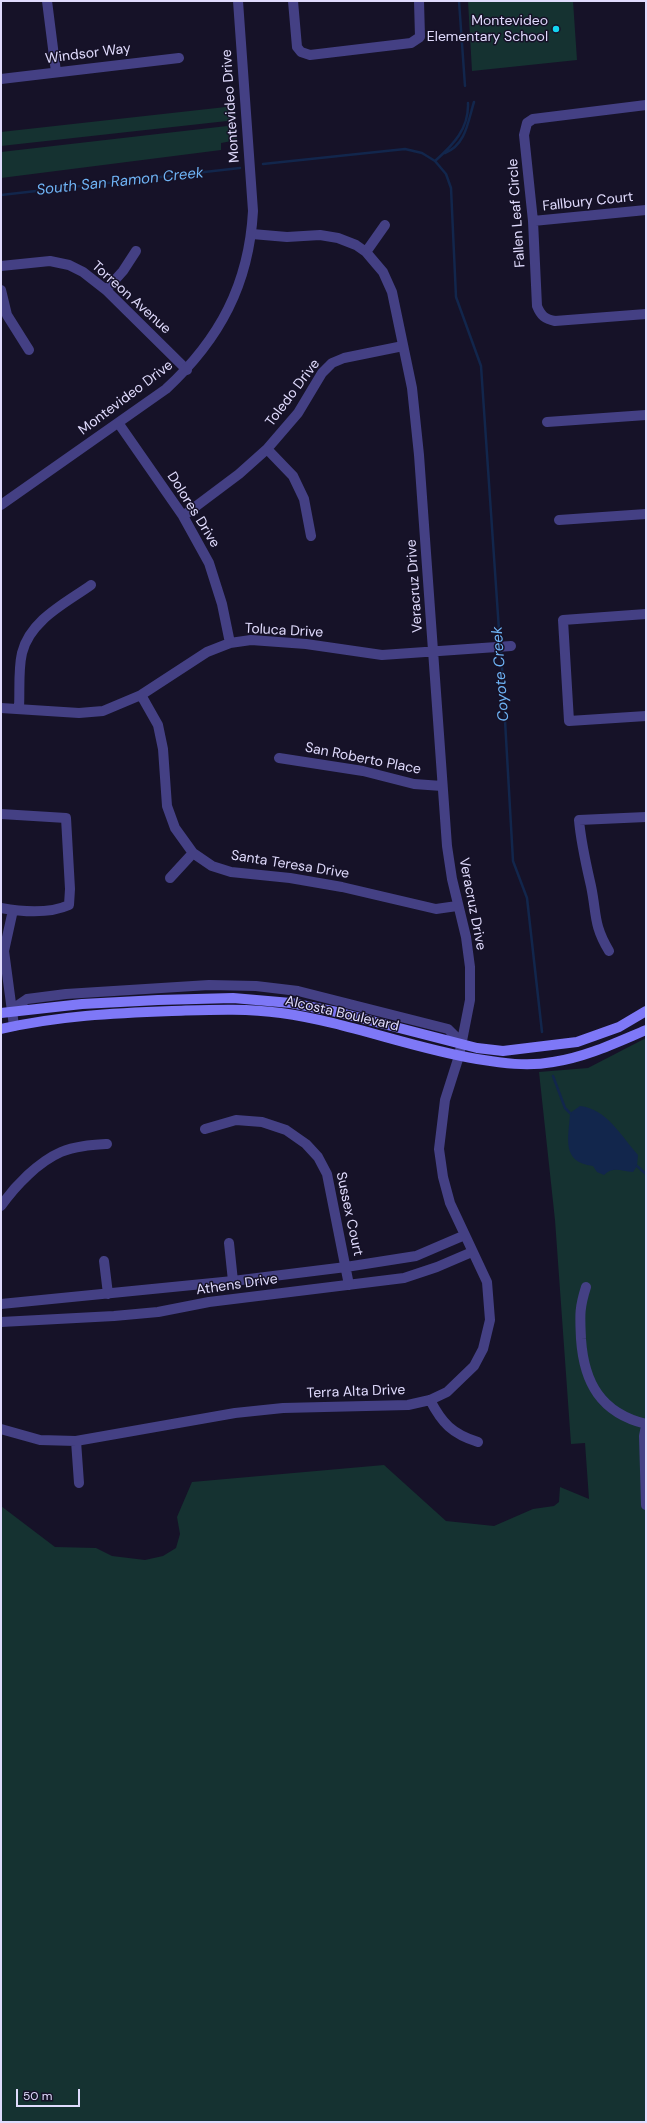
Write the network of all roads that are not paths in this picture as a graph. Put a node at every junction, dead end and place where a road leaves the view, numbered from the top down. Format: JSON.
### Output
{"nodes":[{"id":1,"x":47,"y":1,"type":"edge"},
{"id":2,"x":238,"y":1,"type":"edge"},
{"id":3,"x":293,"y":1,"type":"edge"},
{"id":4,"x":419,"y":1,"type":"edge"},
{"id":5,"x":179,"y":58,"type":"dead end"},
{"id":6,"x":56,"y":72,"type":"junction"},
{"id":7,"x":1,"y":79,"type":"edge"},
{"id":8,"x":646,"y":105,"type":"edge"},
{"id":9,"x":646,"y":210,"type":"edge"},
{"id":10,"x":533,"y":222,"type":"junction"},
{"id":11,"x":385,"y":225,"type":"dead end"},
{"id":12,"x":252,"y":234,"type":"junction"},
{"id":13,"x":136,"y":251,"type":"dead end"},
{"id":14,"x":366,"y":252,"type":"junction"},
{"id":15,"x":1,"y":266,"type":"edge"},
{"id":16,"x":1,"y":290,"type":"edge"},
{"id":17,"x":106,"y":290,"type":"junction"},
{"id":18,"x":646,"y":314,"type":"edge"},
{"id":19,"x":403,"y":346,"type":"junction"},
{"id":20,"x":29,"y":350,"type":"dead end"},
{"id":21,"x":187,"y":370,"type":"junction"},
{"id":22,"x":646,"y":415,"type":"edge"},
{"id":23,"x":547,"y":422,"type":"dead end"},
{"id":24,"x":119,"y":424,"type":"junction"},
{"id":25,"x":267,"y":449,"type":"junction"},
{"id":26,"x":1,"y":505,"type":"edge"},
{"id":27,"x":646,"y":514,"type":"edge"},
{"id":28,"x":183,"y":516,"type":"junction"},
{"id":29,"x":559,"y":520,"type":"dead end"},
{"id":30,"x":312,"y":536,"type":"dead end"},
{"id":31,"x":91,"y":585,"type":"dead end"},
{"id":32,"x":646,"y":614,"type":"edge"},
{"id":33,"x":230,"y":644,"type":"junction"},
{"id":34,"x":511,"y":646,"type":"dead end"},
{"id":35,"x":433,"y":651,"type":"junction"},
{"id":36,"x":141,"y":695,"type":"junction"},
{"id":37,"x":1,"y":708,"type":"edge"},
{"id":38,"x":20,"y":708,"type":"junction"},
{"id":39,"x":646,"y":716,"type":"edge"},
{"id":40,"x":279,"y":758,"type":"dead end"},
{"id":41,"x":442,"y":786,"type":"junction"},
{"id":42,"x":1,"y":814,"type":"edge"},
{"id":43,"x":646,"y":817,"type":"edge"},
{"id":44,"x":193,"y":853,"type":"junction"},
{"id":45,"x":170,"y":878,"type":"dead end"},
{"id":46,"x":457,"y":906,"type":"junction"},
{"id":47,"x":1,"y":908,"type":"edge"},
{"id":48,"x":13,"y":910,"type":"junction"},
{"id":49,"x":609,"y":951,"type":"dead end"},
{"id":50,"x":6,"y":1011,"type":"edge"},
{"id":51,"x":646,"y":1011,"type":"edge"},
{"id":52,"x":14,"y":1026,"type":"junction"},
{"id":53,"x":1,"y":1029,"type":"edge"},
{"id":54,"x":646,"y":1030,"type":"edge"},
{"id":55,"x":462,"y":1043,"type":"junction"},
{"id":56,"x":459,"y":1056,"type":"junction"},
{"id":57,"x":204,"y":1129,"type":"dead end"},
{"id":58,"x":107,"y":1144,"type":"dead end"},
{"id":59,"x":1,"y":1206,"type":"edge"},
{"id":60,"x":465,"y":1235,"type":"junction"},
{"id":61,"x":229,"y":1243,"type":"dead end"},
{"id":62,"x":472,"y":1252,"type":"junction"},
{"id":63,"x":104,"y":1261,"type":"dead end"},
{"id":64,"x":346,"y":1267,"type":"junction"},
{"id":65,"x":233,"y":1281,"type":"junction"},
{"id":66,"x":349,"y":1285,"type":"junction"},
{"id":67,"x":586,"y":1287,"type":"dead end"},
{"id":68,"x":108,"y":1294,"type":"junction"},
{"id":69,"x":1,"y":1304,"type":"edge"},
{"id":70,"x":1,"y":1322,"type":"edge"},
{"id":71,"x":430,"y":1400,"type":"junction"},
{"id":72,"x":646,"y":1425,"type":"edge"},
{"id":73,"x":1,"y":1429,"type":"edge"},
{"id":74,"x":76,"y":1441,"type":"junction"},
{"id":75,"x":478,"y":1442,"type":"dead end"},
{"id":76,"x":79,"y":1483,"type":"dead end"},
{"id":77,"x":646,"y":1505,"type":"edge"}],
"edges":[{"from":1,"to":6,"type":"street"},
{"from":2,"to":12,"type":"street","name":"Montevideo Drive"},
{"from":3,"to":4,"type":"street"},
{"from":5,"to":6,"type":"street","name":"Windsor Way"},
{"from":6,"to":7,"type":"street","name":"Windsor Way"},
{"from":8,"to":10,"type":"street","name":"Fallen Leaf Circle"},
{"from":9,"to":10,"type":"street","name":"Fallbury Court"},
{"from":10,"to":18,"type":"street","name":"Fallen Leaf Circle"},
{"from":11,"to":14,"type":"street"},
{"from":12,"to":14,"type":"street","name":"Veracruz Drive"},
{"from":12,"to":21,"type":"street","name":"Montevideo Drive"},
{"from":13,"to":17,"type":"street"},
{"from":14,"to":19,"type":"street","name":"Veracruz Drive"},
{"from":15,"to":17,"type":"street","name":"Torreon Avenue"},
{"from":16,"to":20,"type":"street"},
{"from":17,"to":21,"type":"street","name":"Torreon Avenue"},
{"from":19,"to":25,"type":"street","name":"Toledo Drive"},
{"from":19,"to":35,"type":"street","name":"Veracruz Drive"},
{"from":21,"to":24,"type":"street","name":"Montevideo Drive"},
{"from":22,"to":23,"type":"street"},
{"from":24,"to":26,"type":"street","name":"Montevideo Drive"},
{"from":24,"to":28,"type":"street","name":"Dolores Drive"},
{"from":25,"to":28,"type":"street","name":"Toledo Drive"},
{"from":25,"to":30,"type":"street"},
{"from":27,"to":29,"type":"street"},
{"from":28,"to":33,"type":"street","name":"Dolores Drive"},
{"from":31,"to":38,"type":"street"},
{"from":32,"to":39,"type":"street"},
{"from":33,"to":35,"type":"street","name":"Toluca Drive"},
{"from":33,"to":36,"type":"street","name":"Toluca Drive"},
{"from":34,"to":35,"type":"street","name":"Toluca Drive"},
{"from":35,"to":41,"type":"street","name":"Veracruz Drive"},
{"from":36,"to":38,"type":"street","name":"Toluca Drive"},
{"from":36,"to":44,"type":"street","name":"Santa Teresa Drive"},
{"from":37,"to":38,"type":"street","name":"Toluca Drive"},
{"from":40,"to":41,"type":"street","name":"San Roberto Place"},
{"from":41,"to":46,"type":"street","name":"Veracruz Drive"},
{"from":42,"to":48,"type":"street"},
{"from":43,"to":49,"type":"street"},
{"from":44,"to":45,"type":"street"},
{"from":44,"to":46,"type":"street","name":"Santa Teresa Drive"},
{"from":46,"to":55,"type":"street","name":"Veracruz Drive"},
{"from":47,"to":48,"type":"street"},
{"from":48,"to":50,"type":"street"},
{"from":50,"to":52,"type":"street"},
{"from":50,"to":55,"type":"main road","name":"Alcosta Boulevard"},
{"from":50,"to":55,"type":"street","name":"Alcosta Boulevard"},
{"from":51,"to":55,"type":"main road","name":"Alcosta Boulevard"},
{"from":52,"to":53,"type":"main road","name":"Alcosta Boulevard"},
{"from":52,"to":56,"type":"main road","name":"Alcosta Boulevard"},
{"from":54,"to":56,"type":"main road","name":"Alcosta Boulevard"},
{"from":55,"to":56,"type":"street","name":"Veracruz Drive"},
{"from":56,"to":60,"type":"street","name":"Terra Alta Drive"},
{"from":57,"to":64,"type":"street","name":"Sussex Court"},
{"from":58,"to":59,"type":"street"},
{"from":60,"to":62,"type":"street","name":"Terra Alta Drive"},
{"from":60,"to":64,"type":"street","name":"Athens Drive"},
{"from":61,"to":65,"type":"street"},
{"from":62,"to":66,"type":"street","name":"Athens Drive"},
{"from":62,"to":71,"type":"street","name":"Terra Alta Drive"},
{"from":63,"to":68,"type":"street"},
{"from":64,"to":65,"type":"street","name":"Athens Drive"},
{"from":64,"to":66,"type":"street","name":"Sussex Court"},
{"from":65,"to":68,"type":"street","name":"Athens Drive"},
{"from":66,"to":70,"type":"street","name":"Athens Drive"},
{"from":67,"to":72,"type":"street"},
{"from":68,"to":69,"type":"street","name":"Athens Drive"},
{"from":71,"to":74,"type":"street","name":"Terra Alta Drive"},
{"from":71,"to":75,"type":"street"},
{"from":72,"to":77,"type":"street"},
{"from":73,"to":74,"type":"street","name":"Terra Alta Drive"},
{"from":74,"to":76,"type":"street"}]}
